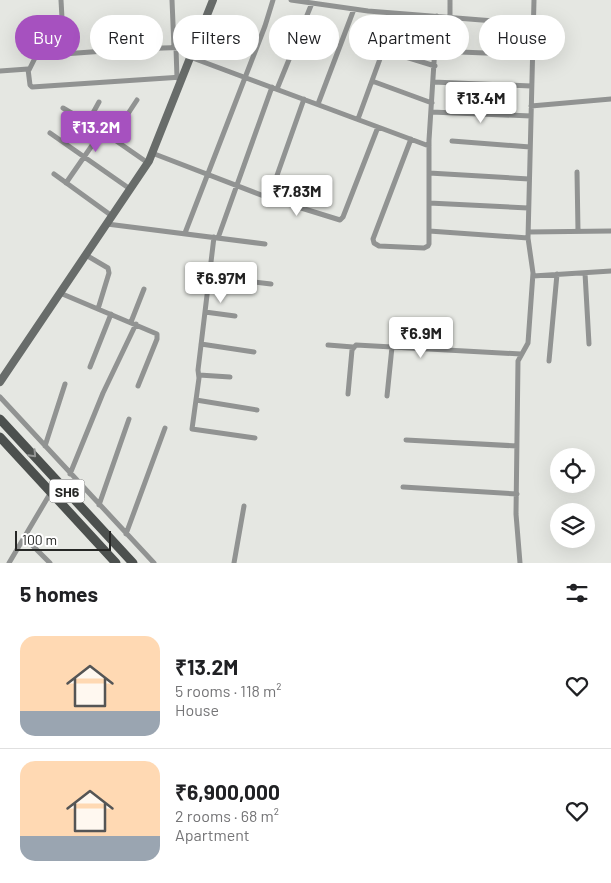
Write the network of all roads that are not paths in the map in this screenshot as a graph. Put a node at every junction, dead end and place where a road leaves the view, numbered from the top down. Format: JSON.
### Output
{"nodes":[{"id":1,"x":61,"y":0,"type":"edge"},
{"id":2,"x":172,"y":0,"type":"edge"},
{"id":3,"x":213,"y":0,"type":"edge"},
{"id":4,"x":273,"y":0,"type":"edge"},
{"id":5,"x":291,"y":0,"type":"edge"},
{"id":6,"x":450,"y":0,"type":"edge"},
{"id":7,"x":534,"y":0,"type":"edge"},
{"id":8,"x":312,"y":3,"type":"junction"},
{"id":9,"x":354,"y":9,"type":"junction"},
{"id":10,"x":62,"y":15,"type":"edge"},
{"id":11,"x":207,"y":15,"type":"edge"},
{"id":12,"x":424,"y":15,"type":"edge"},
{"id":13,"x":450,"y":15,"type":"edge"},
{"id":14,"x":533,"y":15,"type":"edge"},
{"id":15,"x":173,"y":16,"type":"edge"},
{"id":16,"x":173,"y":48,"type":"edge"},
{"id":17,"x":80,"y":53,"type":"edge"},
{"id":18,"x":33,"y":60,"type":"edge"},
{"id":19,"x":177,"y":60,"type":"edge"},
{"id":20,"x":188,"y":60,"type":"edge"},
{"id":21,"x":198,"y":60,"type":"edge"},
{"id":22,"x":380,"y":60,"type":"edge"},
{"id":23,"x":416,"y":60,"type":"edge"},
{"id":24,"x":435,"y":60,"type":"edge"},
{"id":25,"x":532,"y":60,"type":"edge"},
{"id":26,"x":435,"y":66,"type":"junction"},
{"id":27,"x":29,"y":70,"type":"junction"},
{"id":28,"x":0,"y":71,"type":"edge"},
{"id":29,"x":180,"y":77,"type":"junction"},
{"id":30,"x":244,"y":77,"type":"junction"},
{"id":31,"x":372,"y":82,"type":"junction"},
{"id":32,"x":433,"y":82,"type":"junction"},
{"id":33,"x":531,"y":86,"type":"junction"},
{"id":34,"x":274,"y":88,"type":"junction"},
{"id":35,"x":304,"y":99,"type":"junction"},
{"id":36,"x":611,"y":99,"type":"edge"},
{"id":37,"x":137,"y":100,"type":"dead end"},
{"id":38,"x":99,"y":102,"type":"dead end"},
{"id":39,"x":432,"y":103,"type":"junction"},
{"id":40,"x":318,"y":104,"type":"junction"},
{"id":41,"x":531,"y":106,"type":"junction"},
{"id":42,"x":62,"y":108,"type":"dead end"},
{"id":43,"x":431,"y":112,"type":"junction"},
{"id":44,"x":531,"y":116,"type":"junction"},
{"id":45,"x":358,"y":119,"type":"junction"},
{"id":46,"x":88,"y":122,"type":"junction"},
{"id":47,"x":378,"y":127,"type":"junction"},
{"id":48,"x":102,"y":131,"type":"junction"},
{"id":49,"x":50,"y":134,"type":"dead end"},
{"id":50,"x":112,"y":138,"type":"junction"},
{"id":51,"x":411,"y":139,"type":"junction"},
{"id":52,"x":452,"y":142,"type":"dead end"},
{"id":53,"x":429,"y":146,"type":"junction"},
{"id":54,"x":530,"y":147,"type":"junction"},
{"id":55,"x":152,"y":153,"type":"junction"},
{"id":56,"x":84,"y":157,"type":"junction"},
{"id":57,"x":148,"y":162,"type":"junction"},
{"id":58,"x":577,"y":172,"type":"dead end"},
{"id":59,"x":429,"y":173,"type":"junction"},
{"id":60,"x":54,"y":174,"type":"dead end"},
{"id":61,"x":207,"y":175,"type":"junction"},
{"id":62,"x":529,"y":179,"type":"junction"},
{"id":63,"x":66,"y":183,"type":"junction"},
{"id":64,"x":235,"y":185,"type":"junction"},
{"id":65,"x":130,"y":189,"type":"junction"},
{"id":66,"x":269,"y":198,"type":"junction"},
{"id":67,"x":429,"y":202,"type":"junction"},
{"id":68,"x":528,"y":208,"type":"junction"},
{"id":69,"x":112,"y":216,"type":"junction"},
{"id":70,"x":107,"y":224,"type":"junction"},
{"id":71,"x":429,"y":231,"type":"junction"},
{"id":72,"x":578,"y":231,"type":"junction"},
{"id":73,"x":611,"y":231,"type":"edge"},
{"id":74,"x":185,"y":233,"type":"junction"},
{"id":75,"x":528,"y":235,"type":"junction"},
{"id":76,"x":216,"y":237,"type":"junction"},
{"id":77,"x":265,"y":244,"type":"dead end"},
{"id":78,"x":86,"y":255,"type":"junction"},
{"id":79,"x":611,"y":271,"type":"edge"},
{"id":80,"x":585,"y":272,"type":"junction"},
{"id":81,"x":557,"y":274,"type":"junction"},
{"id":82,"x":533,"y":276,"type":"junction"},
{"id":83,"x":209,"y":277,"type":"junction"},
{"id":84,"x":270,"y":284,"type":"dead end"},
{"id":85,"x":144,"y":289,"type":"dead end"},
{"id":86,"x":60,"y":293,"type":"junction"},
{"id":87,"x":98,"y":309,"type":"junction"},
{"id":88,"x":205,"y":312,"type":"junction"},
{"id":89,"x":111,"y":314,"type":"junction"},
{"id":90,"x":235,"y":316,"type":"dead end"},
{"id":91,"x":134,"y":323,"type":"junction"},
{"id":92,"x":201,"y":344,"type":"junction"},
{"id":93,"x":589,"y":344,"type":"dead end"},
{"id":94,"x":328,"y":345,"type":"dead end"},
{"id":95,"x":353,"y":347,"type":"junction"},
{"id":96,"x":392,"y":347,"type":"junction"},
{"id":97,"x":254,"y":352,"type":"dead end"},
{"id":98,"x":521,"y":354,"type":"junction"},
{"id":99,"x":549,"y":361,"type":"dead end"},
{"id":100,"x":90,"y":367,"type":"dead end"},
{"id":101,"x":198,"y":375,"type":"junction"},
{"id":102,"x":230,"y":377,"type":"dead end"},
{"id":103,"x":0,"y":382,"type":"edge"},
{"id":104,"x":65,"y":384,"type":"dead end"},
{"id":105,"x":138,"y":386,"type":"dead end"},
{"id":106,"x":348,"y":394,"type":"dead end"},
{"id":107,"x":387,"y":396,"type":"dead end"},
{"id":108,"x":0,"y":397,"type":"edge"},
{"id":109,"x":196,"y":400,"type":"junction"},
{"id":110,"x":257,"y":410,"type":"dead end"},
{"id":111,"x":0,"y":419,"type":"edge"},
{"id":112,"x":130,"y":419,"type":"dead end"},
{"id":113,"x":165,"y":428,"type":"dead end"},
{"id":114,"x":0,"y":437,"type":"edge"},
{"id":115,"x":255,"y":438,"type":"dead end"},
{"id":116,"x":406,"y":440,"type":"dead end"},
{"id":117,"x":45,"y":446,"type":"junction"},
{"id":118,"x":517,"y":446,"type":"junction"},
{"id":119,"x":70,"y":474,"type":"junction"},
{"id":120,"x":403,"y":487,"type":"dead end"},
{"id":121,"x":51,"y":492,"type":"junction"},
{"id":122,"x":517,"y":494,"type":"junction"},
{"id":123,"x":99,"y":505,"type":"junction"},
{"id":124,"x":244,"y":506,"type":"dead end"},
{"id":125,"x":126,"y":534,"type":"junction"},
{"id":126,"x":24,"y":537,"type":"junction"},
{"id":127,"x":9,"y":563,"type":"edge"},
{"id":128,"x":50,"y":563,"type":"edge"},
{"id":129,"x":116,"y":563,"type":"edge"},
{"id":130,"x":133,"y":563,"type":"edge"},
{"id":131,"x":154,"y":563,"type":"edge"},
{"id":132,"x":234,"y":563,"type":"edge"},
{"id":133,"x":520,"y":563,"type":"edge"}],
"edges":[{"from":1,"to":10,"type":"street"},
{"from":2,"to":15,"type":"street"},
{"from":3,"to":11,"type":"street"},
{"from":4,"to":30,"type":"street"},
{"from":5,"to":8,"type":"street"},
{"from":6,"to":13,"type":"street"},
{"from":7,"to":14,"type":"street"},
{"from":8,"to":9,"type":"street"},
{"from":8,"to":34,"type":"street"},
{"from":9,"to":12,"type":"street"},
{"from":9,"to":40,"type":"street"},
{"from":16,"to":17,"type":"street"},
{"from":18,"to":27,"type":"street"},
{"from":19,"to":29,"type":"street"},
{"from":20,"to":29,"type":"street"},
{"from":21,"to":30,"type":"street"},
{"from":22,"to":31,"type":"street"},
{"from":23,"to":26,"type":"street"},
{"from":24,"to":26,"type":"street"},
{"from":25,"to":33,"type":"street"},
{"from":26,"to":32,"type":"street"},
{"from":27,"to":28,"type":"street"},
{"from":27,"to":29,"type":"street"},
{"from":29,"to":55,"type":"street"},
{"from":30,"to":34,"type":"street"},
{"from":30,"to":61,"type":"street"},
{"from":31,"to":39,"type":"street"},
{"from":31,"to":45,"type":"street"},
{"from":32,"to":33,"type":"street"},
{"from":32,"to":39,"type":"street"},
{"from":33,"to":41,"type":"street"},
{"from":34,"to":35,"type":"street"},
{"from":34,"to":64,"type":"street"},
{"from":35,"to":40,"type":"street"},
{"from":35,"to":66,"type":"street"},
{"from":36,"to":41,"type":"street"},
{"from":37,"to":50,"type":"street"},
{"from":38,"to":46,"type":"street"},
{"from":39,"to":43,"type":"street"},
{"from":40,"to":45,"type":"street"},
{"from":41,"to":44,"type":"street"},
{"from":42,"to":46,"type":"street"},
{"from":43,"to":44,"type":"street"},
{"from":43,"to":53,"type":"street"},
{"from":44,"to":54,"type":"street"},
{"from":45,"to":47,"type":"street"},
{"from":46,"to":48,"type":"street"},
{"from":47,"to":51,"type":"street"},
{"from":47,"to":66,"type":"street"},
{"from":48,"to":50,"type":"street"},
{"from":48,"to":56,"type":"street"},
{"from":49,"to":56,"type":"street"},
{"from":50,"to":57,"type":"street"},
{"from":51,"to":53,"type":"street"},
{"from":51,"to":71,"type":"street"},
{"from":52,"to":54,"type":"street"},
{"from":53,"to":59,"type":"street"},
{"from":54,"to":62,"type":"street"},
{"from":55,"to":57,"type":"street"},
{"from":55,"to":61,"type":"street"},
{"from":56,"to":63,"type":"street"},
{"from":56,"to":65,"type":"street"},
{"from":57,"to":65,"type":"street"},
{"from":58,"to":72,"type":"street"},
{"from":59,"to":62,"type":"street"},
{"from":59,"to":67,"type":"street"},
{"from":60,"to":63,"type":"street"},
{"from":61,"to":64,"type":"street"},
{"from":61,"to":74,"type":"street"},
{"from":62,"to":68,"type":"street"},
{"from":63,"to":69,"type":"street"},
{"from":64,"to":66,"type":"street"},
{"from":64,"to":76,"type":"street"},
{"from":65,"to":69,"type":"street"},
{"from":67,"to":68,"type":"street"},
{"from":67,"to":71,"type":"street"},
{"from":68,"to":75,"type":"street"},
{"from":69,"to":70,"type":"street"},
{"from":70,"to":74,"type":"street"},
{"from":70,"to":78,"type":"street"},
{"from":71,"to":75,"type":"street"},
{"from":72,"to":73,"type":"street"},
{"from":72,"to":75,"type":"street"},
{"from":74,"to":76,"type":"street"},
{"from":75,"to":82,"type":"street"},
{"from":76,"to":77,"type":"street"},
{"from":76,"to":83,"type":"street"},
{"from":78,"to":86,"type":"street"},
{"from":78,"to":87,"type":"street"},
{"from":79,"to":80,"type":"street"},
{"from":80,"to":81,"type":"street"},
{"from":80,"to":93,"type":"street"},
{"from":81,"to":82,"type":"street"},
{"from":81,"to":99,"type":"street"},
{"from":82,"to":98,"type":"street"},
{"from":83,"to":84,"type":"street"},
{"from":83,"to":88,"type":"street"},
{"from":85,"to":91,"type":"street"},
{"from":86,"to":87,"type":"street"},
{"from":86,"to":103,"type":"street"},
{"from":87,"to":89,"type":"street"},
{"from":88,"to":90,"type":"street"},
{"from":88,"to":92,"type":"street"},
{"from":89,"to":91,"type":"street"},
{"from":89,"to":100,"type":"street"},
{"from":91,"to":105,"type":"street"},
{"from":91,"to":119,"type":"street"},
{"from":92,"to":97,"type":"street"},
{"from":92,"to":101,"type":"street"},
{"from":94,"to":95,"type":"street"},
{"from":95,"to":96,"type":"street"},
{"from":95,"to":106,"type":"street"},
{"from":96,"to":98,"type":"street"},
{"from":96,"to":107,"type":"street"},
{"from":98,"to":118,"type":"street"},
{"from":101,"to":102,"type":"street"},
{"from":101,"to":109,"type":"street"},
{"from":104,"to":117,"type":"street"},
{"from":108,"to":117,"type":"street"},
{"from":109,"to":110,"type":"street"},
{"from":109,"to":115,"type":"street"},
{"from":111,"to":130,"type":"main road","number":"SH6","one_way":true},
{"from":112,"to":123,"type":"street"},
{"from":113,"to":125,"type":"street"},
{"from":114,"to":121,"type":"main road","number":"SH6"},
{"from":116,"to":118,"type":"street"},
{"from":117,"to":119,"type":"street"},
{"from":118,"to":122,"type":"street"},
{"from":119,"to":123,"type":"street"},
{"from":120,"to":122,"type":"street"},
{"from":121,"to":126,"type":"street"},
{"from":121,"to":129,"type":"main road","number":"SH6"},
{"from":122,"to":133,"type":"street"},
{"from":123,"to":125,"type":"street"},
{"from":124,"to":132,"type":"street"},
{"from":125,"to":131,"type":"street"},
{"from":126,"to":127,"type":"street"},
{"from":126,"to":128,"type":"street"}]}
